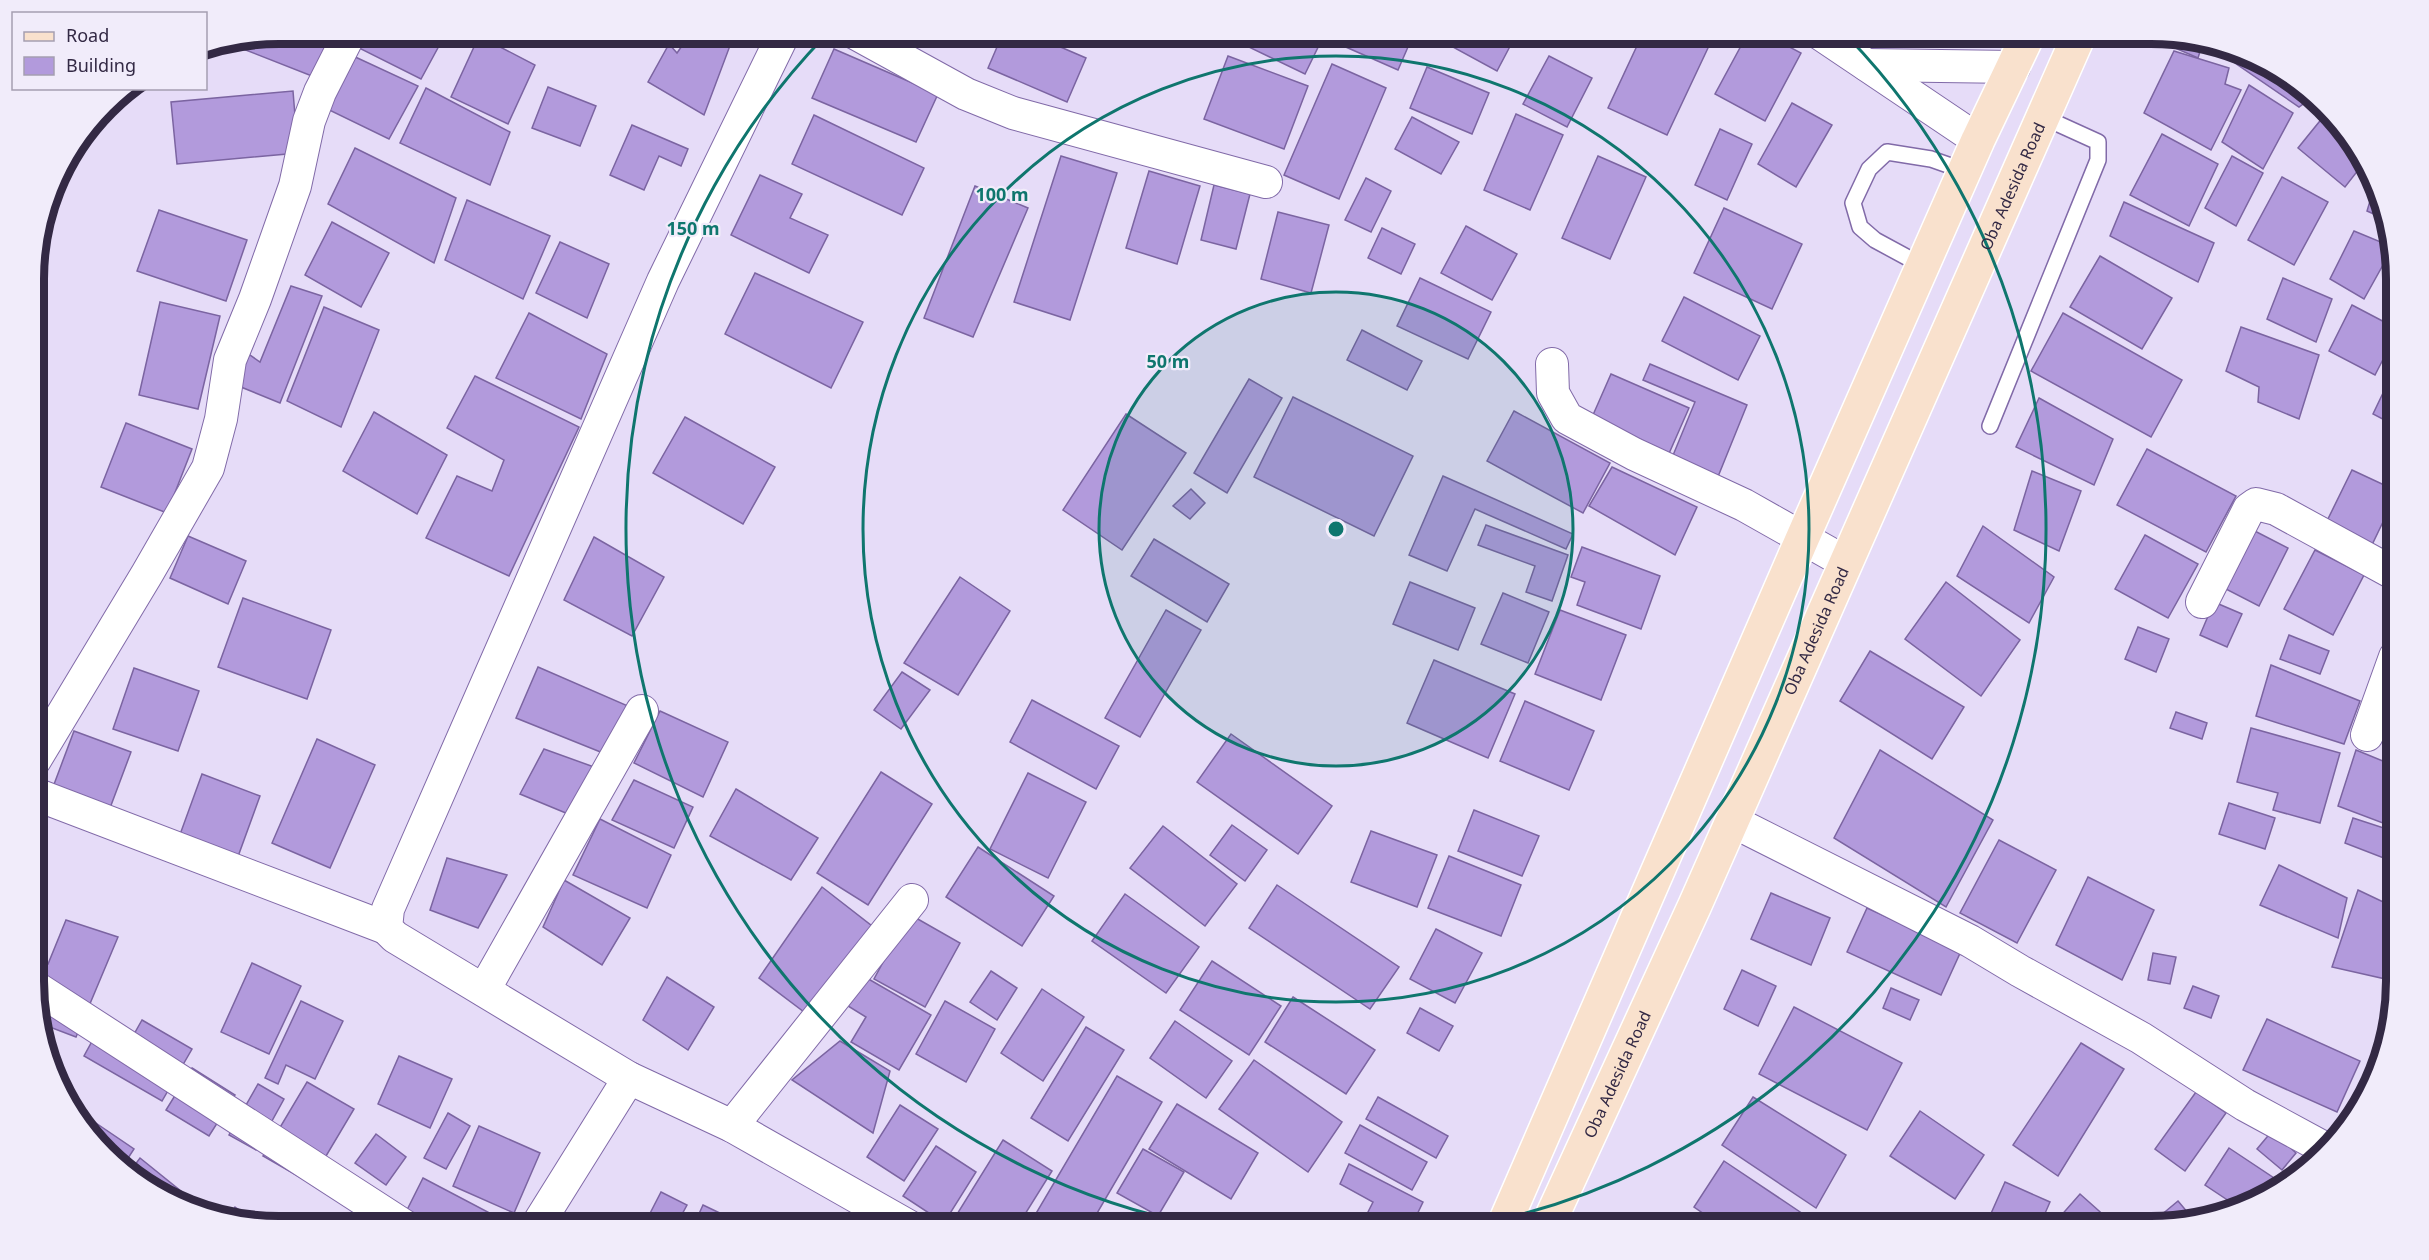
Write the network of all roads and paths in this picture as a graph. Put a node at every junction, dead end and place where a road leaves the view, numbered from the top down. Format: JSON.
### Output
{"nodes":[{"id":1,"x":344,"y":44,"type":"edge"},
{"id":2,"x":779,"y":44,"type":"edge"},
{"id":3,"x":875,"y":44,"type":"edge"},
{"id":4,"x":1835,"y":44,"type":"edge"},
{"id":5,"x":2024,"y":44,"type":"edge"},
{"id":6,"x":2075,"y":44,"type":"edge"},
{"id":7,"x":1866,"y":65,"type":"junction"},
{"id":8,"x":2014,"y":67,"type":"junction"},
{"id":9,"x":2043,"y":117,"type":"junction"},
{"id":10,"x":1978,"y":140,"type":"junction"},
{"id":11,"x":1965,"y":171,"type":"junction"},
{"id":12,"x":1266,"y":182,"type":"dead end"},
{"id":13,"x":1923,"y":266,"type":"junction"},
{"id":14,"x":1552,"y":364,"type":"dead end"},
{"id":15,"x":1990,"y":426,"type":"dead end"},
{"id":16,"x":1803,"y":537,"type":"junction"},
{"id":17,"x":1845,"y":562,"type":"junction"},
{"id":18,"x":2386,"y":569,"type":"edge"},
{"id":19,"x":2202,"y":602,"type":"dead end"},
{"id":20,"x":2386,"y":682,"type":"edge"},
{"id":21,"x":642,"y":711,"type":"dead end"},
{"id":22,"x":2367,"y":735,"type":"dead end"},
{"id":23,"x":44,"y":745,"type":"edge"},
{"id":24,"x":44,"y":797,"type":"edge"},
{"id":25,"x":1732,"y":821,"type":"junction"},
{"id":26,"x":912,"y":900,"type":"dead end"},
{"id":27,"x":386,"y":928,"type":"junction"},
{"id":28,"x":483,"y":990,"type":"junction"},
{"id":29,"x":44,"y":993,"type":"edge"},
{"id":30,"x":630,"y":1078,"type":"junction"},
{"id":31,"x":732,"y":1126,"type":"junction"},
{"id":32,"x":2319,"y":1145,"type":"edge"},
{"id":33,"x":389,"y":1216,"type":"edge"},
{"id":34,"x":543,"y":1216,"type":"edge"},
{"id":35,"x":891,"y":1216,"type":"edge"},
{"id":36,"x":1508,"y":1216,"type":"edge"},
{"id":37,"x":1552,"y":1216,"type":"edge"}],
"edges":[{"from":1,"to":23,"type":"street"},
{"from":2,"to":27,"type":"street"},
{"from":3,"to":12,"type":"street"},
{"from":4,"to":7,"type":"street"},
{"from":5,"to":8,"type":"main road"},
{"from":6,"to":9,"type":"main road","name":"Oba Adesida Road"},
{"from":7,"to":8,"type":"street"},
{"from":7,"to":10,"type":"street"},
{"from":8,"to":10,"type":"main road"},
{"from":9,"to":15,"type":"lane"},
{"from":9,"to":17,"type":"main road","name":"Oba Adesida Road"},
{"from":10,"to":11,"type":"main road"},
{"from":11,"to":13,"type":"main road"},
{"from":11,"to":13,"type":"lane"},
{"from":13,"to":16,"type":"main road"},
{"from":14,"to":16,"type":"street"},
{"from":16,"to":17,"type":"street"},
{"from":16,"to":36,"type":"main road"},
{"from":17,"to":25,"type":"main road","name":"Oba Adesida Road"},
{"from":18,"to":19,"type":"street"},
{"from":20,"to":22,"type":"street"},
{"from":21,"to":28,"type":"street"},
{"from":24,"to":27,"type":"street"},
{"from":25,"to":32,"type":"street"},
{"from":25,"to":37,"type":"main road","name":"Oba Adesida Road"},
{"from":26,"to":31,"type":"street"},
{"from":27,"to":28,"type":"street"},
{"from":28,"to":30,"type":"street"},
{"from":29,"to":33,"type":"street"},
{"from":30,"to":31,"type":"street"},
{"from":30,"to":34,"type":"street"},
{"from":31,"to":35,"type":"street"}]}
